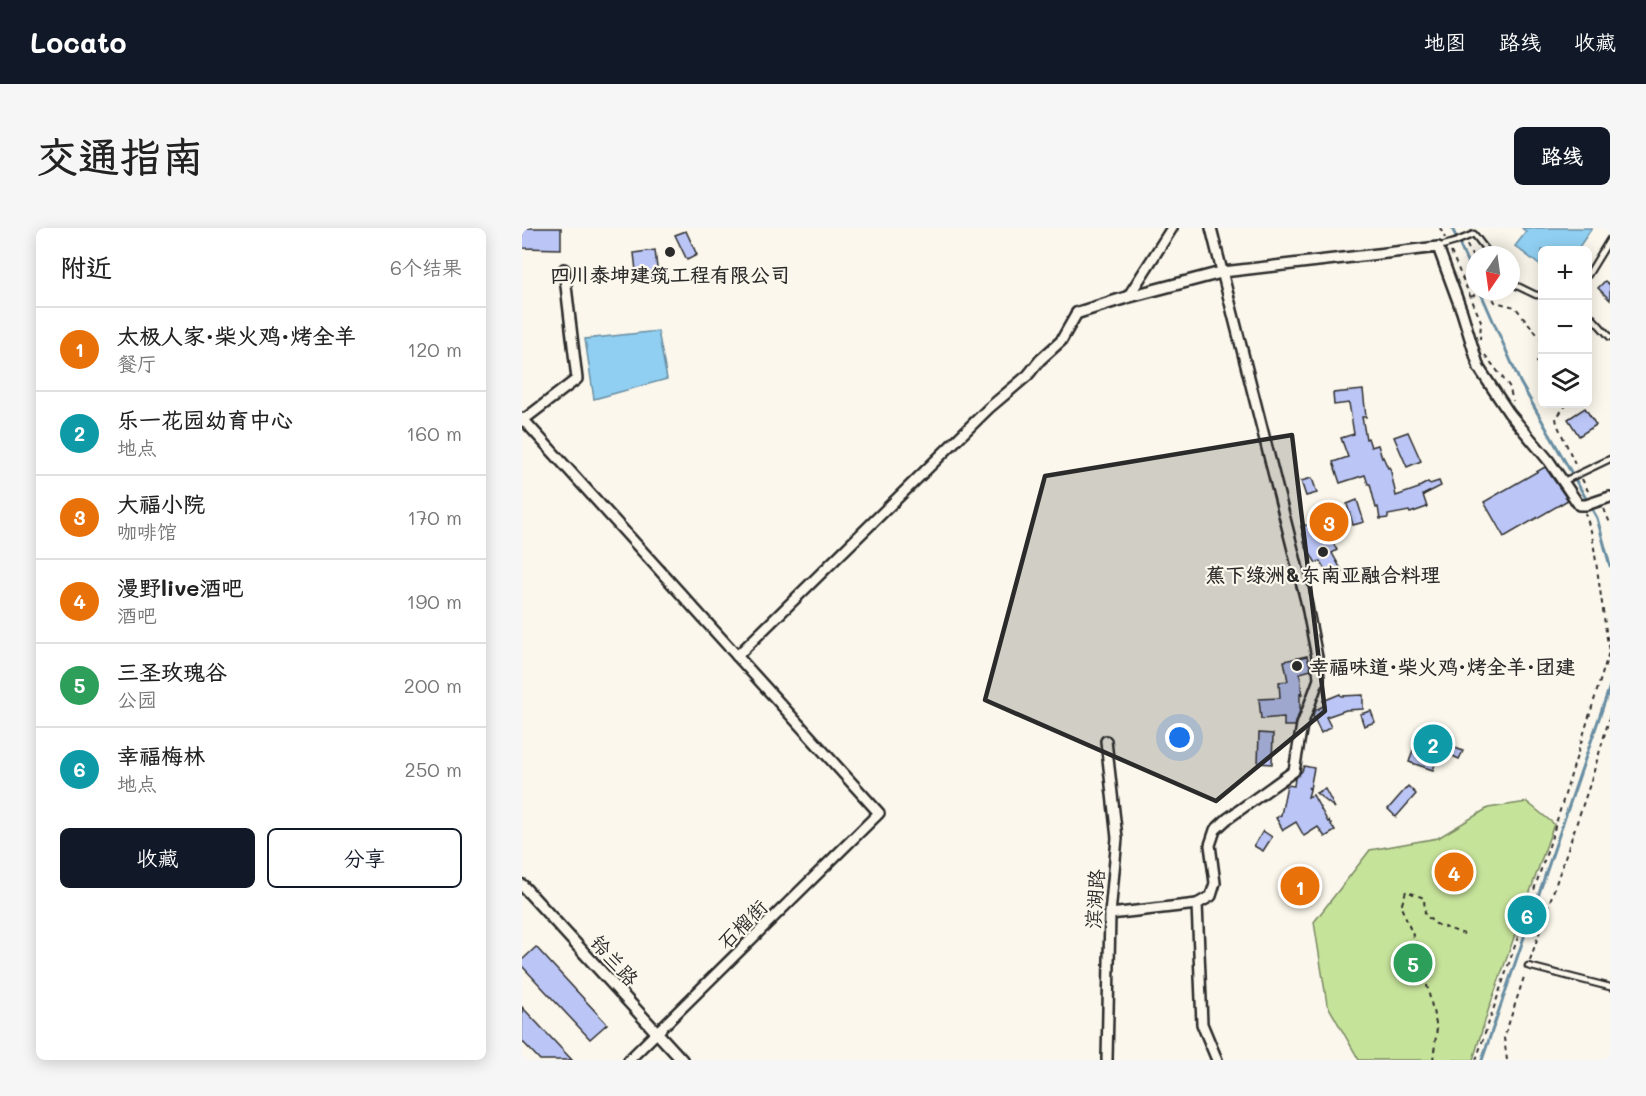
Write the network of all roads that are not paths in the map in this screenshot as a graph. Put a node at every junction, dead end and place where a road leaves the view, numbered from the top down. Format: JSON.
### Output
{"nodes":[{"id":1,"x":1172,"y":228,"type":"edge"},
{"id":2,"x":1211,"y":228,"type":"edge"},
{"id":3,"x":1610,"y":239,"type":"edge"},
{"id":4,"x":1443,"y":245,"type":"junction"},
{"id":5,"x":1483,"y":246,"type":"edge"},
{"id":6,"x":1592,"y":267,"type":"edge"},
{"id":7,"x":564,"y":269,"type":"dead end"},
{"id":8,"x":1223,"y":272,"type":"junction"},
{"id":9,"x":1520,"y":287,"type":"edge"},
{"id":10,"x":1538,"y":295,"type":"edge"},
{"id":11,"x":1128,"y":297,"type":"junction"},
{"id":12,"x":1077,"y":314,"type":"joint"},
{"id":13,"x":1592,"y":318,"type":"edge"},
{"id":14,"x":1610,"y":337,"type":"edge"},
{"id":15,"x":522,"y":420,"type":"edge"},
{"id":16,"x":1610,"y":459,"type":"edge"},
{"id":17,"x":1566,"y":480,"type":"junction"},
{"id":18,"x":1595,"y":502,"type":"edge"},
{"id":19,"x":737,"y":656,"type":"junction"},
{"id":20,"x":1106,"y":741,"type":"dead end"},
{"id":21,"x":522,"y":885,"type":"edge"},
{"id":22,"x":1197,"y":904,"type":"junction"},
{"id":23,"x":1110,"y":914,"type":"junction"},
{"id":24,"x":1528,"y":966,"type":"road end"},
{"id":25,"x":1610,"y":987,"type":"edge"},
{"id":26,"x":657,"y":1033,"type":"junction"},
{"id":27,"x":629,"y":1060,"type":"edge"},
{"id":28,"x":682,"y":1060,"type":"edge"},
{"id":29,"x":1107,"y":1060,"type":"edge"},
{"id":30,"x":1217,"y":1060,"type":"edge"}],
"edges":[{"from":1,"to":11,"type":"street"},
{"from":2,"to":8,"type":"street"},
{"from":3,"to":6,"type":"lane"},
{"from":4,"to":5,"type":"lane"},
{"from":4,"to":8,"type":"street"},
{"from":4,"to":17,"type":"street"},
{"from":7,"to":15,"type":"street"},
{"from":8,"to":11,"type":"street"},
{"from":8,"to":22,"type":"street"},
{"from":9,"to":10,"type":"lane"},
{"from":11,"to":12,"type":"street"},
{"from":12,"to":19,"type":"street"},
{"from":13,"to":14,"type":"lane"},
{"from":15,"to":19,"type":"street"},
{"from":16,"to":17,"type":"lane"},
{"from":17,"to":18,"type":"street"},
{"from":19,"to":26,"type":"street","name":"石榴街"},
{"from":20,"to":23,"type":"street","name":"滨湖路"},
{"from":21,"to":26,"type":"street","name":"铃兰路"},
{"from":22,"to":23,"type":"street"},
{"from":22,"to":30,"type":"street"},
{"from":23,"to":29,"type":"street","name":"滨湖路"},
{"from":24,"to":25,"type":"lane"},
{"from":26,"to":27,"type":"street","name":"石榴街"},
{"from":26,"to":28,"type":"street","name":"铃兰路"}]}
